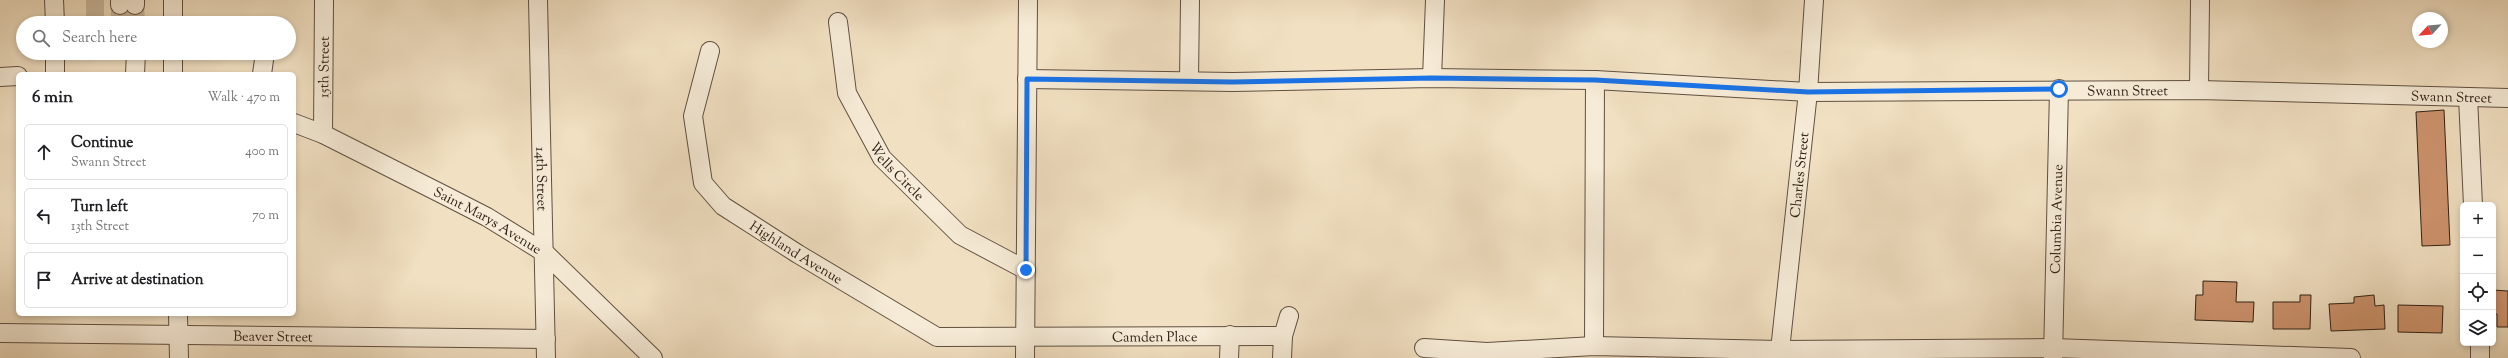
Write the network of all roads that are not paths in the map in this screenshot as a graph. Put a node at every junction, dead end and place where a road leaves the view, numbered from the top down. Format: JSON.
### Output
{"nodes":[{"id":1,"x":54,"y":0,"type":"edge"},
{"id":2,"x":172,"y":0,"type":"edge"},
{"id":3,"x":324,"y":0,"type":"edge"},
{"id":4,"x":538,"y":0,"type":"edge"},
{"id":5,"x":1028,"y":0,"type":"edge"},
{"id":6,"x":1190,"y":0,"type":"edge"},
{"id":7,"x":1435,"y":0,"type":"edge"},
{"id":8,"x":1814,"y":0,"type":"edge"},
{"id":9,"x":2200,"y":0,"type":"edge"},
{"id":10,"x":55,"y":16,"type":"edge"},
{"id":11,"x":173,"y":16,"type":"edge"},
{"id":12,"x":838,"y":22,"type":"dead end"},
{"id":13,"x":710,"y":51,"type":"dead end"},
{"id":14,"x":55,"y":60,"type":"edge"},
{"id":15,"x":136,"y":60,"type":"edge"},
{"id":16,"x":173,"y":60,"type":"edge"},
{"id":17,"x":264,"y":60,"type":"edge"},
{"id":18,"x":56,"y":72,"type":"edge"},
{"id":19,"x":135,"y":72,"type":"edge"},
{"id":20,"x":173,"y":72,"type":"edge"},
{"id":21,"x":262,"y":72,"type":"edge"},
{"id":22,"x":0,"y":76,"type":"edge"},
{"id":23,"x":16,"y":76,"type":"edge"},
{"id":24,"x":1432,"y":78,"type":"junction"},
{"id":25,"x":1027,"y":79,"type":"junction"},
{"id":26,"x":1595,"y":80,"type":"junction"},
{"id":27,"x":1189,"y":81,"type":"junction"},
{"id":28,"x":2059,"y":89,"type":"junction"},
{"id":29,"x":2200,"y":90,"type":"junction"},
{"id":30,"x":1808,"y":92,"type":"junction"},
{"id":31,"x":2468,"y":97,"type":"junction"},
{"id":32,"x":2508,"y":98,"type":"edge"},
{"id":33,"x":296,"y":124,"type":"edge"},
{"id":34,"x":323,"y":134,"type":"junction"},
{"id":35,"x":2473,"y":202,"type":"edge"},
{"id":36,"x":545,"y":253,"type":"junction"},
{"id":37,"x":1026,"y":270,"type":"junction"},
{"id":38,"x":178,"y":316,"type":"edge"},
{"id":39,"x":1289,"y":316,"type":"dead end"},
{"id":40,"x":0,"y":333,"type":"edge"},
{"id":41,"x":179,"y":333,"type":"junction"},
{"id":42,"x":1025,"y":335,"type":"junction"},
{"id":43,"x":1230,"y":336,"type":"junction"},
{"id":44,"x":1283,"y":336,"type":"junction"},
{"id":45,"x":546,"y":339,"type":"junction"},
{"id":46,"x":1594,"y":346,"type":"junction"},
{"id":47,"x":2480,"y":346,"type":"edge"},
{"id":48,"x":1424,"y":348,"type":"dead end"},
{"id":49,"x":1780,"y":350,"type":"junction"},
{"id":50,"x":1686,"y":353,"type":"edge"},
{"id":51,"x":2053,"y":353,"type":"edge"},
{"id":52,"x":1487,"y":355,"type":"edge"},
{"id":53,"x":179,"y":358,"type":"edge"},
{"id":54,"x":546,"y":358,"type":"edge"},
{"id":55,"x":654,"y":358,"type":"edge"},
{"id":56,"x":1025,"y":358,"type":"edge"},
{"id":57,"x":1230,"y":358,"type":"edge"},
{"id":58,"x":1282,"y":358,"type":"edge"},
{"id":59,"x":2352,"y":358,"type":"edge"},
{"id":60,"x":2480,"y":358,"type":"edge"}],
"edges":[{"from":1,"to":10,"type":"street"},
{"from":2,"to":11,"type":"street"},
{"from":3,"to":34,"type":"street","name":"15th Street"},
{"from":4,"to":36,"type":"street","name":"14th Street"},
{"from":5,"to":25,"type":"street"},
{"from":6,"to":27,"type":"street"},
{"from":7,"to":24,"type":"street"},
{"from":8,"to":30,"type":"street","name":"Charles Street"},
{"from":9,"to":29,"type":"street"},
{"from":12,"to":37,"type":"street","name":"Wells Circle"},
{"from":13,"to":42,"type":"street","name":"Highland Avenue"},
{"from":14,"to":18,"type":"street"},
{"from":15,"to":19,"type":"street"},
{"from":16,"to":20,"type":"street"},
{"from":17,"to":21,"type":"street"},
{"from":22,"to":23,"type":"street"},
{"from":24,"to":26,"type":"street","name":"Swann Street"},
{"from":24,"to":27,"type":"street","name":"Swann Street"},
{"from":25,"to":27,"type":"street","name":"Swann Street"},
{"from":25,"to":37,"type":"street"},
{"from":26,"to":30,"type":"street","name":"Swann Street"},
{"from":26,"to":46,"type":"street"},
{"from":28,"to":29,"type":"street","name":"Swann Street"},
{"from":28,"to":30,"type":"street","name":"Swann Street"},
{"from":28,"to":51,"type":"street","name":"Columbia Avenue"},
{"from":29,"to":31,"type":"street","name":"Swann Street"},
{"from":30,"to":49,"type":"street","name":"Charles Street"},
{"from":31,"to":32,"type":"street","name":"Swann Street"},
{"from":31,"to":35,"type":"street"},
{"from":33,"to":34,"type":"street","name":"Saint Marys Avenue"},
{"from":34,"to":36,"type":"street","name":"Saint Marys Avenue"},
{"from":36,"to":45,"type":"street","name":"14th Street"},
{"from":36,"to":55,"type":"street","name":"Saint Marys Avenue"},
{"from":37,"to":42,"type":"street"},
{"from":38,"to":41,"type":"street"},
{"from":39,"to":44,"type":"street"},
{"from":40,"to":41,"type":"street","name":"Beaver Street"},
{"from":41,"to":45,"type":"street","name":"Beaver Street"},
{"from":41,"to":53,"type":"street"},
{"from":42,"to":43,"type":"street","name":"Camden Place"},
{"from":42,"to":56,"type":"street"},
{"from":43,"to":44,"type":"street","name":"Camden Place"},
{"from":43,"to":57,"type":"street"},
{"from":44,"to":58,"type":"street"},
{"from":45,"to":54,"type":"street","name":"14th Street"},
{"from":46,"to":50,"type":"street"},
{"from":46,"to":52,"type":"street"},
{"from":47,"to":60,"type":"street"},
{"from":48,"to":52,"type":"street"},
{"from":49,"to":50,"type":"street"},
{"from":49,"to":51,"type":"street"},
{"from":51,"to":59,"type":"street"}]}
